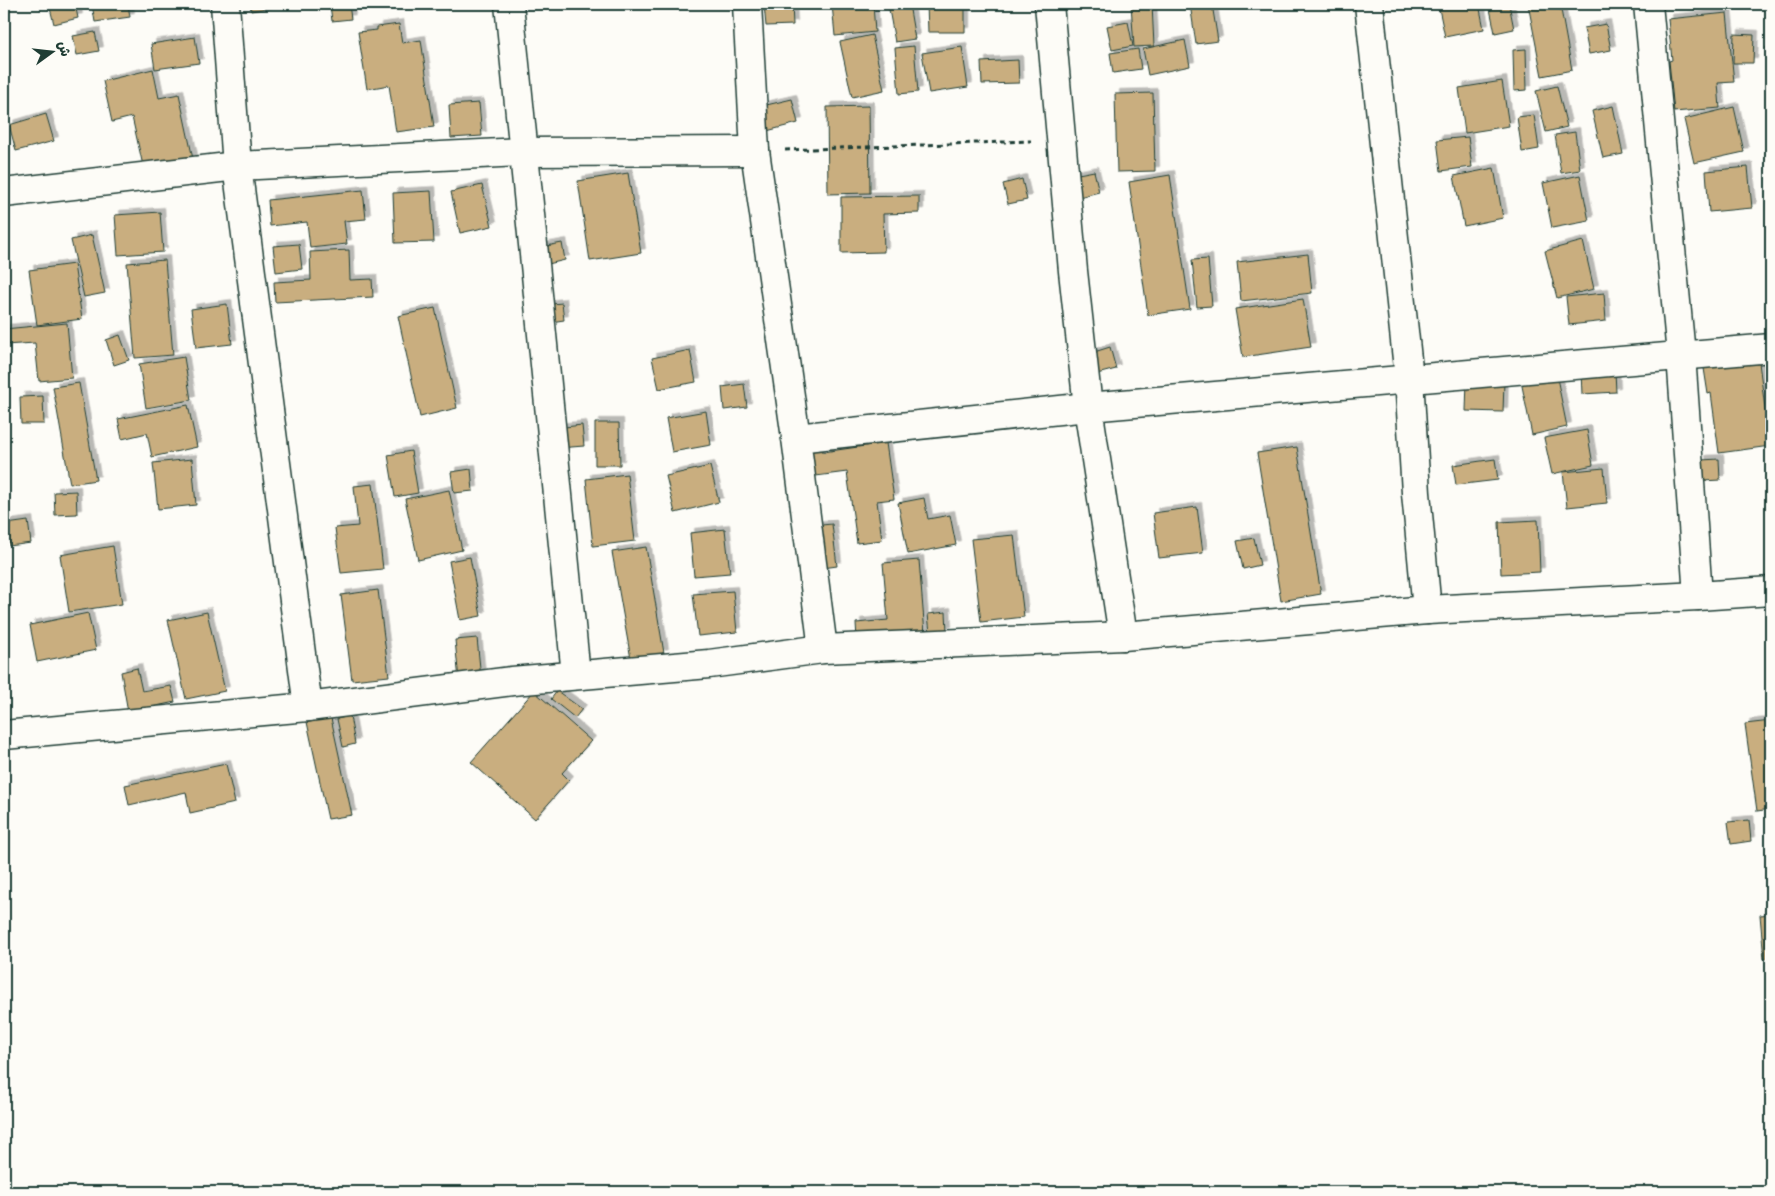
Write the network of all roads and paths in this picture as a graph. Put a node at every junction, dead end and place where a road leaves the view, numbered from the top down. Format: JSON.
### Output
{"nodes":[{"id":1,"x":226,"y":4,"type":"edge"},
{"id":2,"x":509,"y":4,"type":"edge"},
{"id":3,"x":747,"y":4,"type":"edge"},
{"id":4,"x":1049,"y":4,"type":"edge"},
{"id":5,"x":1369,"y":4,"type":"edge"},
{"id":6,"x":1648,"y":4,"type":"edge"},
{"id":7,"x":1061,"y":140,"type":"junction"},
{"id":8,"x":755,"y":151,"type":"junction"},
{"id":9,"x":523,"y":152,"type":"junction"},
{"id":10,"x":237,"y":166,"type":"junction"},
{"id":11,"x":4,"y":193,"type":"edge"},
{"id":12,"x":1771,"y":348,"type":"edge"},
{"id":13,"x":1682,"y":355,"type":"junction"},
{"id":14,"x":1409,"y":378,"type":"junction"},
{"id":15,"x":1088,"y":406,"type":"junction"},
{"id":16,"x":796,"y":438,"type":"junction"},
{"id":17,"x":1771,"y":590,"type":"edge"},
{"id":18,"x":1698,"y":596,"type":"junction"},
{"id":19,"x":1427,"y":610,"type":"junction"},
{"id":20,"x":1123,"y":636,"type":"junction"},
{"id":21,"x":824,"y":650,"type":"junction"},
{"id":22,"x":576,"y":675,"type":"junction"},
{"id":23,"x":308,"y":707,"type":"junction"},
{"id":24,"x":4,"y":735,"type":"edge"}],
"edges":[{"from":1,"to":10,"type":"street"},
{"from":2,"to":9,"type":"street"},
{"from":3,"to":8,"type":"street"},
{"from":4,"to":7,"type":"street"},
{"from":5,"to":14,"type":"street"},
{"from":6,"to":13,"type":"street"},
{"from":7,"to":8,"type":"path"},
{"from":7,"to":15,"type":"street"},
{"from":8,"to":9,"type":"street"},
{"from":8,"to":16,"type":"street"},
{"from":9,"to":10,"type":"street"},
{"from":9,"to":22,"type":"street"},
{"from":10,"to":11,"type":"street"},
{"from":10,"to":23,"type":"street"},
{"from":12,"to":13,"type":"street"},
{"from":13,"to":14,"type":"street"},
{"from":13,"to":18,"type":"street"},
{"from":14,"to":15,"type":"street"},
{"from":14,"to":19,"type":"street"},
{"from":15,"to":16,"type":"street"},
{"from":15,"to":20,"type":"street"},
{"from":16,"to":21,"type":"street"},
{"from":17,"to":18,"type":"street"},
{"from":18,"to":19,"type":"street"},
{"from":19,"to":20,"type":"street"},
{"from":20,"to":21,"type":"street"},
{"from":21,"to":22,"type":"street"},
{"from":22,"to":23,"type":"street"},
{"from":23,"to":24,"type":"street"}]}
